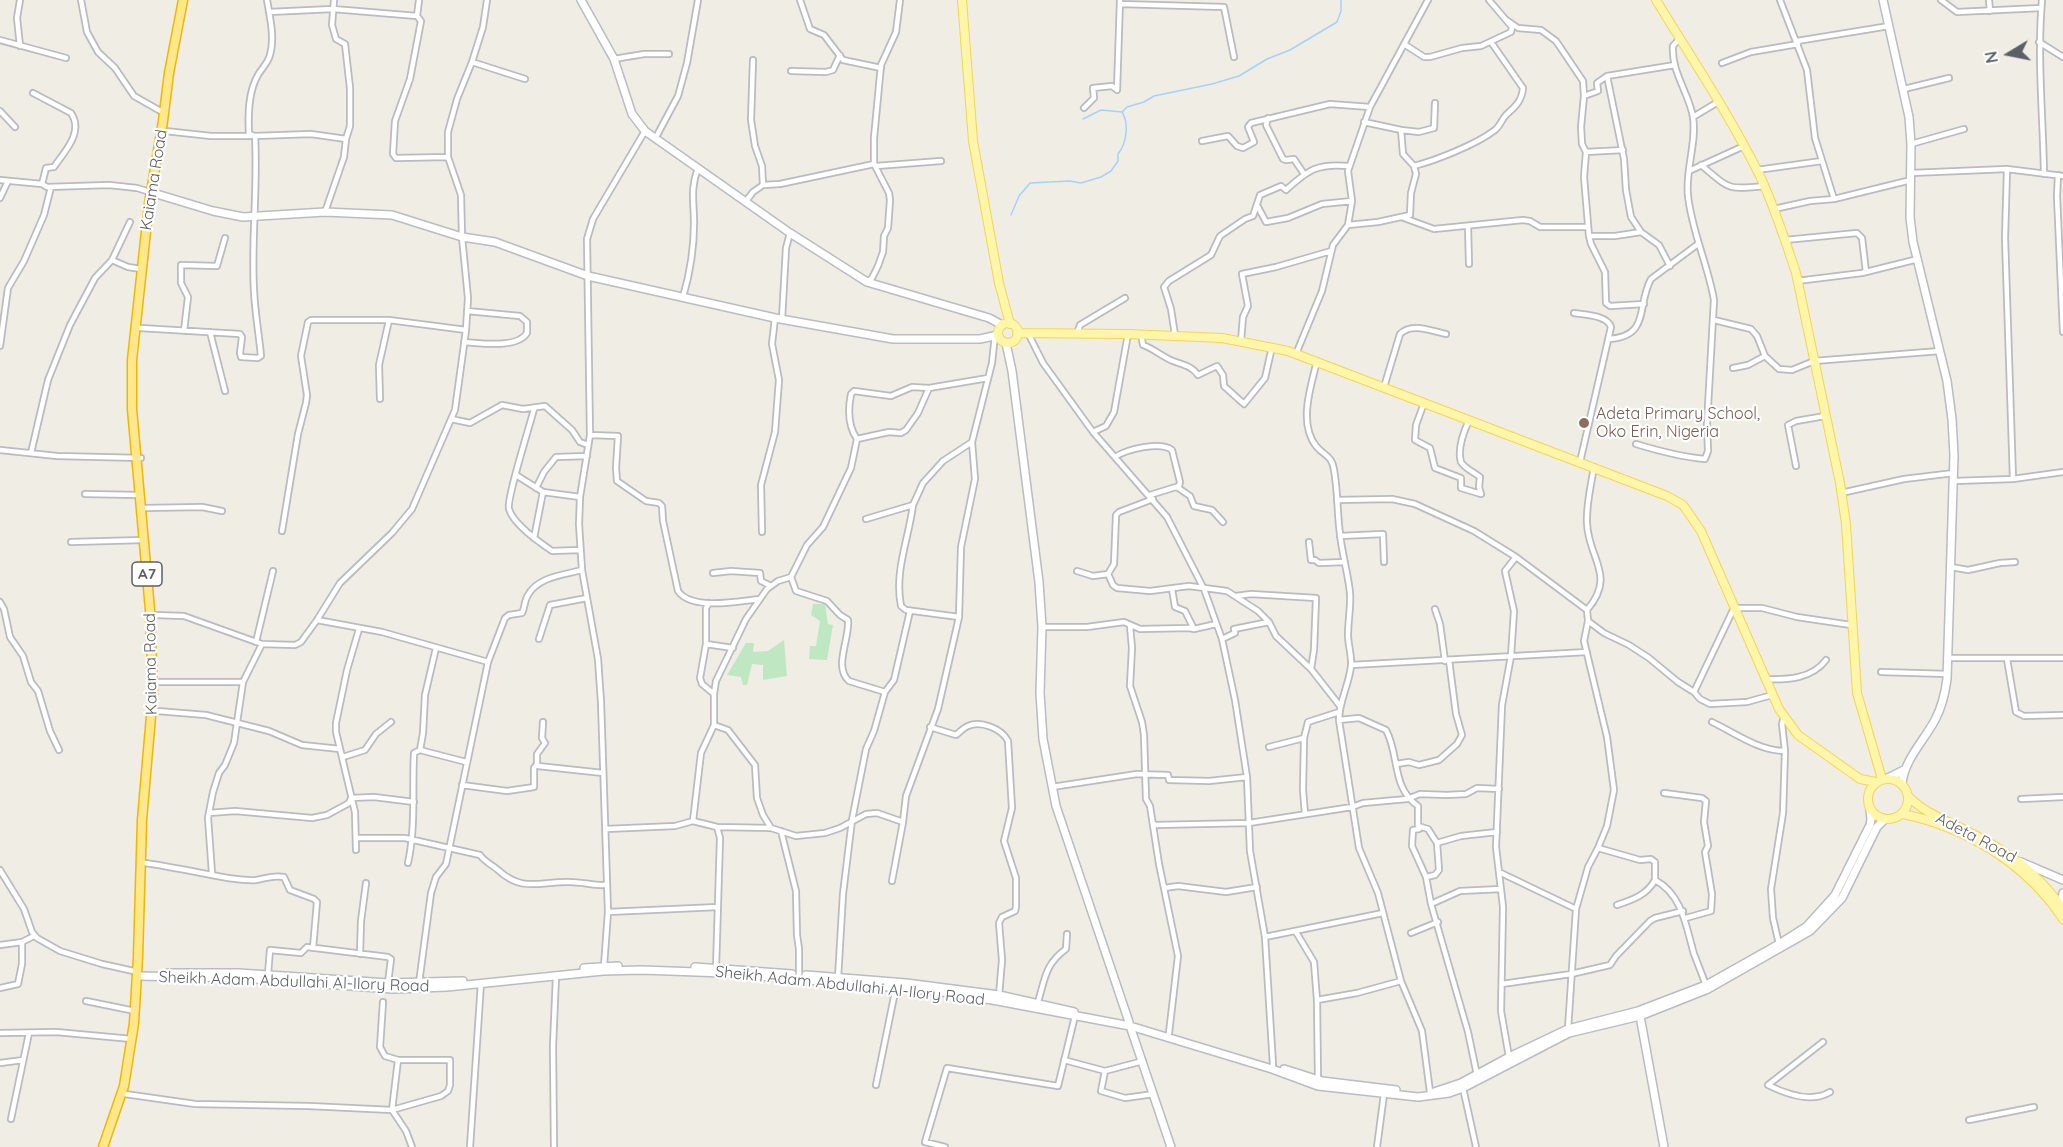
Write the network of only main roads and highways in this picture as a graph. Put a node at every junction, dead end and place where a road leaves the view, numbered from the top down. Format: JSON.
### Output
{"nodes":[{"id":1,"x":185,"y":0,"type":"edge"},
{"id":2,"x":962,"y":0,"type":"edge"},
{"id":3,"x":1656,"y":0,"type":"edge"},
{"id":4,"x":152,"y":192,"type":"junction"},
{"id":5,"x":1005,"y":324,"type":"junction"},
{"id":6,"x":1017,"y":333,"type":"junction"},
{"id":7,"x":138,"y":458,"type":"junction"},
{"id":8,"x":1860,"y":779,"type":"junction"},
{"id":9,"x":1882,"y":780,"type":"junction"},
{"id":10,"x":1868,"y":794,"type":"junction"},
{"id":11,"x":1909,"y":797,"type":"junction"},
{"id":12,"x":1903,"y":814,"type":"junction"},
{"id":13,"x":2062,"y":907,"type":"edge"},
{"id":14,"x":2063,"y":919,"type":"edge"},
{"id":15,"x":140,"y":974,"type":"junction"},
{"id":16,"x":106,"y":1147,"type":"edge"}],
"edges":[{"from":1,"to":4,"type":"highway","name":"Kaiama Road","number":"A7"},
{"from":1,"to":4,"type":"highway","name":"Kaiama Road","number":"A7"},
{"from":2,"to":5,"type":"main road"},
{"from":3,"to":9,"type":"main road"},
{"from":4,"to":7,"type":"highway","name":"Kaiama Road","number":"A7"},
{"from":4,"to":7,"type":"highway","name":"Kaiama Road","number":"A7"},
{"from":5,"to":6,"type":"main road"},
{"from":5,"to":6,"type":"main road"},
{"from":6,"to":8,"type":"main road"},
{"from":7,"to":15,"type":"highway","name":"Kaiama Road","number":"A7"},
{"from":7,"to":15,"type":"highway","name":"Kaiama Road","number":"A7"},
{"from":8,"to":9,"type":"main road"},
{"from":8,"to":10,"type":"main road"},
{"from":9,"to":10,"type":"main road"},
{"from":9,"to":11,"type":"main road"},
{"from":10,"to":12,"type":"main road"},
{"from":11,"to":12,"type":"main road"},
{"from":11,"to":13,"type":"main road","name":"Adeta Road"},
{"from":12,"to":14,"type":"main road","name":"Adeta Road"},
{"from":15,"to":16,"type":"highway","name":"Kaiama Road","number":"A7"},
{"from":15,"to":16,"type":"highway","name":"Kaiama Road","number":"A7"}]}
